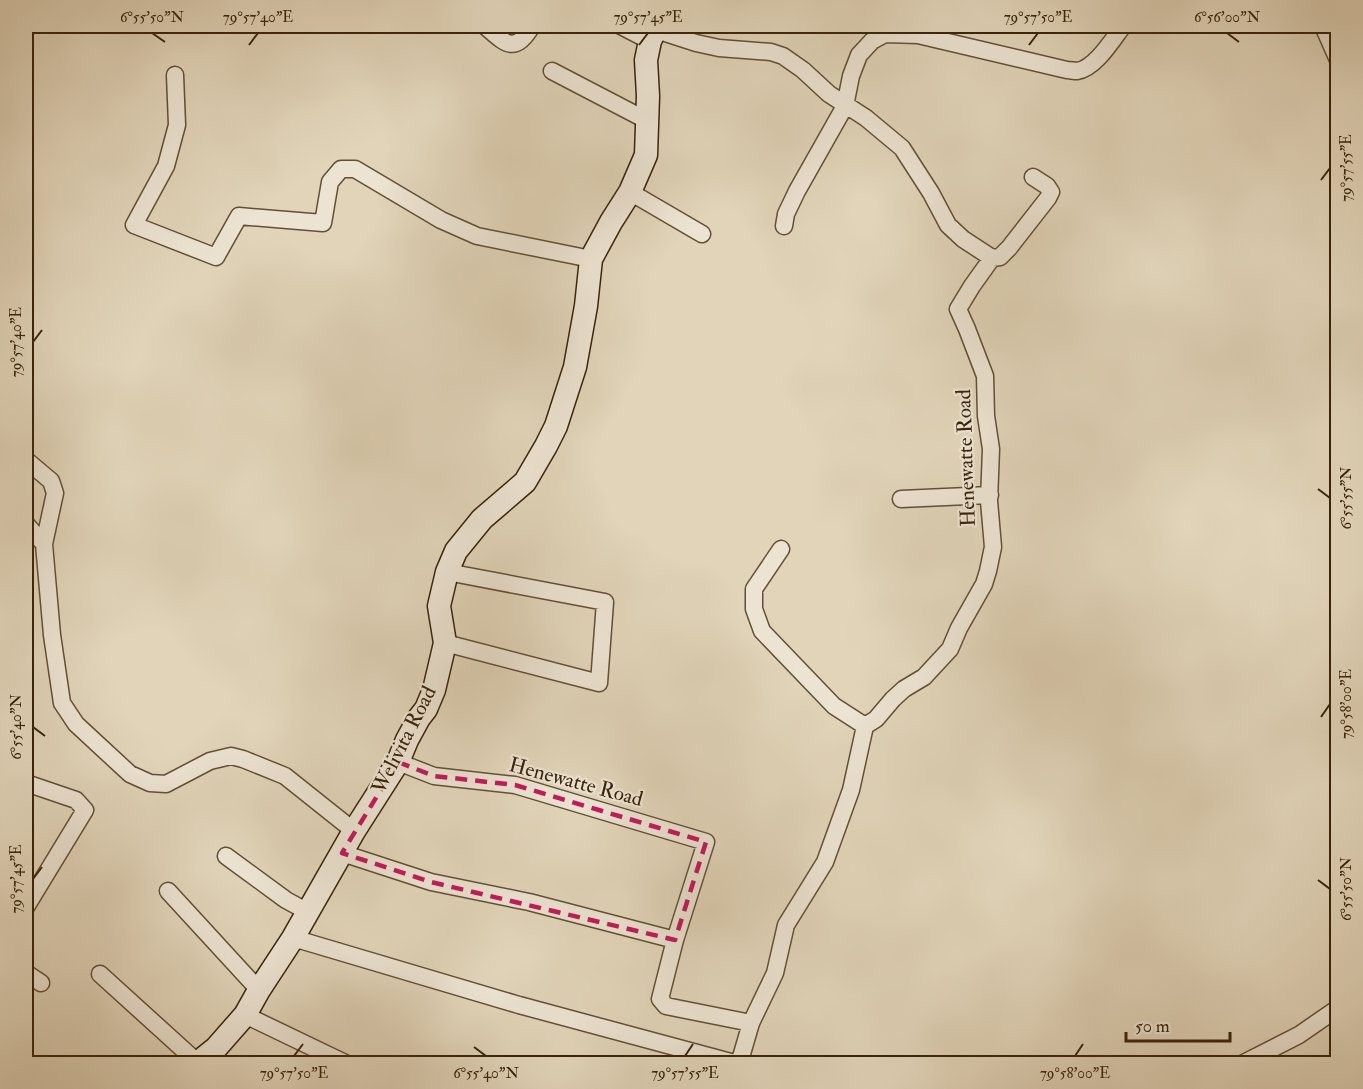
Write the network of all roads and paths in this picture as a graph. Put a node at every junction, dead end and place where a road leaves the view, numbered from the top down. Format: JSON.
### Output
{"nodes":[{"id":1,"x":485,"y":26,"type":"edge"},
{"id":2,"x":532,"y":26,"type":"edge"},
{"id":3,"x":621,"y":26,"type":"edge"},
{"id":4,"x":1123,"y":26,"type":"edge"},
{"id":5,"x":1323,"y":26,"type":"edge"},
{"id":6,"x":654,"y":32,"type":"edge"},
{"id":7,"x":1338,"y":60,"type":"edge"},
{"id":8,"x":552,"y":71,"type":"dead end"},
{"id":9,"x":175,"y":75,"type":"dead end"},
{"id":10,"x":845,"y":106,"type":"junction"},
{"id":11,"x":648,"y":121,"type":"junction"},
{"id":12,"x":1033,"y":177,"type":"dead end"},
{"id":13,"x":630,"y":192,"type":"junction"},
{"id":14,"x":784,"y":226,"type":"dead end"},
{"id":15,"x":702,"y":234,"type":"dead end"},
{"id":16,"x":992,"y":258,"type":"junction"},
{"id":17,"x":591,"y":259,"type":"junction"},
{"id":18,"x":26,"y":460,"type":"edge"},
{"id":19,"x":990,"y":495,"type":"junction"},
{"id":20,"x":901,"y":498,"type":"dead end"},
{"id":21,"x":26,"y":524,"type":"edge"},
{"id":22,"x":44,"y":544,"type":"junction"},
{"id":23,"x":782,"y":549,"type":"dead end"},
{"id":24,"x":447,"y":572,"type":"junction"},
{"id":25,"x":445,"y":643,"type":"junction"},
{"id":26,"x":865,"y":726,"type":"junction"},
{"id":27,"x":398,"y":762,"type":"junction"},
{"id":28,"x":26,"y":783,"type":"edge"},
{"id":29,"x":354,"y":831,"type":"junction"},
{"id":30,"x":342,"y":853,"type":"junction"},
{"id":31,"x":226,"y":856,"type":"dead end"},
{"id":32,"x":168,"y":891,"type":"dead end"},
{"id":33,"x":26,"y":907,"type":"edge"},
{"id":34,"x":308,"y":912,"type":"junction"},
{"id":35,"x":293,"y":938,"type":"junction"},
{"id":36,"x":675,"y":940,"type":"junction"},
{"id":37,"x":26,"y":973,"type":"edge"},
{"id":38,"x":100,"y":974,"type":"dead end"},
{"id":39,"x":41,"y":983,"type":"dead end"},
{"id":40,"x":259,"y":990,"type":"junction"},
{"id":41,"x":1338,"y":1008,"type":"edge"},
{"id":42,"x":245,"y":1015,"type":"junction"},
{"id":43,"x":751,"y":1023,"type":"junction"},
{"id":44,"x":197,"y":1063,"type":"edge"},
{"id":45,"x":347,"y":1064,"type":"edge"},
{"id":46,"x":739,"y":1064,"type":"edge"},
{"id":47,"x":1242,"y":1064,"type":"edge"}],
"edges":[{"from":1,"to":2,"type":"street"},
{"from":3,"to":6,"type":"street"},
{"from":4,"to":10,"type":"street"},
{"from":5,"to":7,"type":"street"},
{"from":6,"to":10,"type":"street"},
{"from":6,"to":11,"type":"street","name":"Welivita Road"},
{"from":8,"to":11,"type":"street"},
{"from":9,"to":17,"type":"street"},
{"from":10,"to":14,"type":"street"},
{"from":10,"to":16,"type":"street"},
{"from":11,"to":13,"type":"street","name":"Welivita Road"},
{"from":12,"to":16,"type":"street"},
{"from":13,"to":15,"type":"street"},
{"from":13,"to":17,"type":"street","name":"Welivita Road"},
{"from":16,"to":19,"type":"street","name":"Henewatte Road"},
{"from":17,"to":24,"type":"street","name":"Welivita Road"},
{"from":18,"to":22,"type":"street"},
{"from":19,"to":20,"type":"street"},
{"from":19,"to":26,"type":"street","name":"Henewatte Road"},
{"from":21,"to":22,"type":"street"},
{"from":22,"to":29,"type":"street"},
{"from":23,"to":26,"type":"street"},
{"from":24,"to":25,"type":"street","name":"Welivita Road"},
{"from":24,"to":25,"type":"street"},
{"from":25,"to":27,"type":"street","name":"Welivita Road"},
{"from":26,"to":43,"type":"street"},
{"from":27,"to":29,"type":"street","name":"Welivita Road"},
{"from":27,"to":36,"type":"street","name":"Henewatte Road"},
{"from":28,"to":33,"type":"street"},
{"from":29,"to":30,"type":"street","name":"Welivita Road"},
{"from":30,"to":34,"type":"street","name":"Welivita Road"},
{"from":30,"to":36,"type":"street"},
{"from":31,"to":34,"type":"street"},
{"from":32,"to":40,"type":"street"},
{"from":34,"to":35,"type":"street","name":"Welivita Road"},
{"from":35,"to":40,"type":"street","name":"Welivita Road"},
{"from":35,"to":46,"type":"street"},
{"from":36,"to":43,"type":"street"},
{"from":37,"to":39,"type":"street"},
{"from":38,"to":44,"type":"street"},
{"from":40,"to":42,"type":"street","name":"Welivita Road"},
{"from":41,"to":47,"type":"street"},
{"from":42,"to":44,"type":"street","name":"Welivita Road"},
{"from":42,"to":45,"type":"street"},
{"from":43,"to":46,"type":"street"}]}
